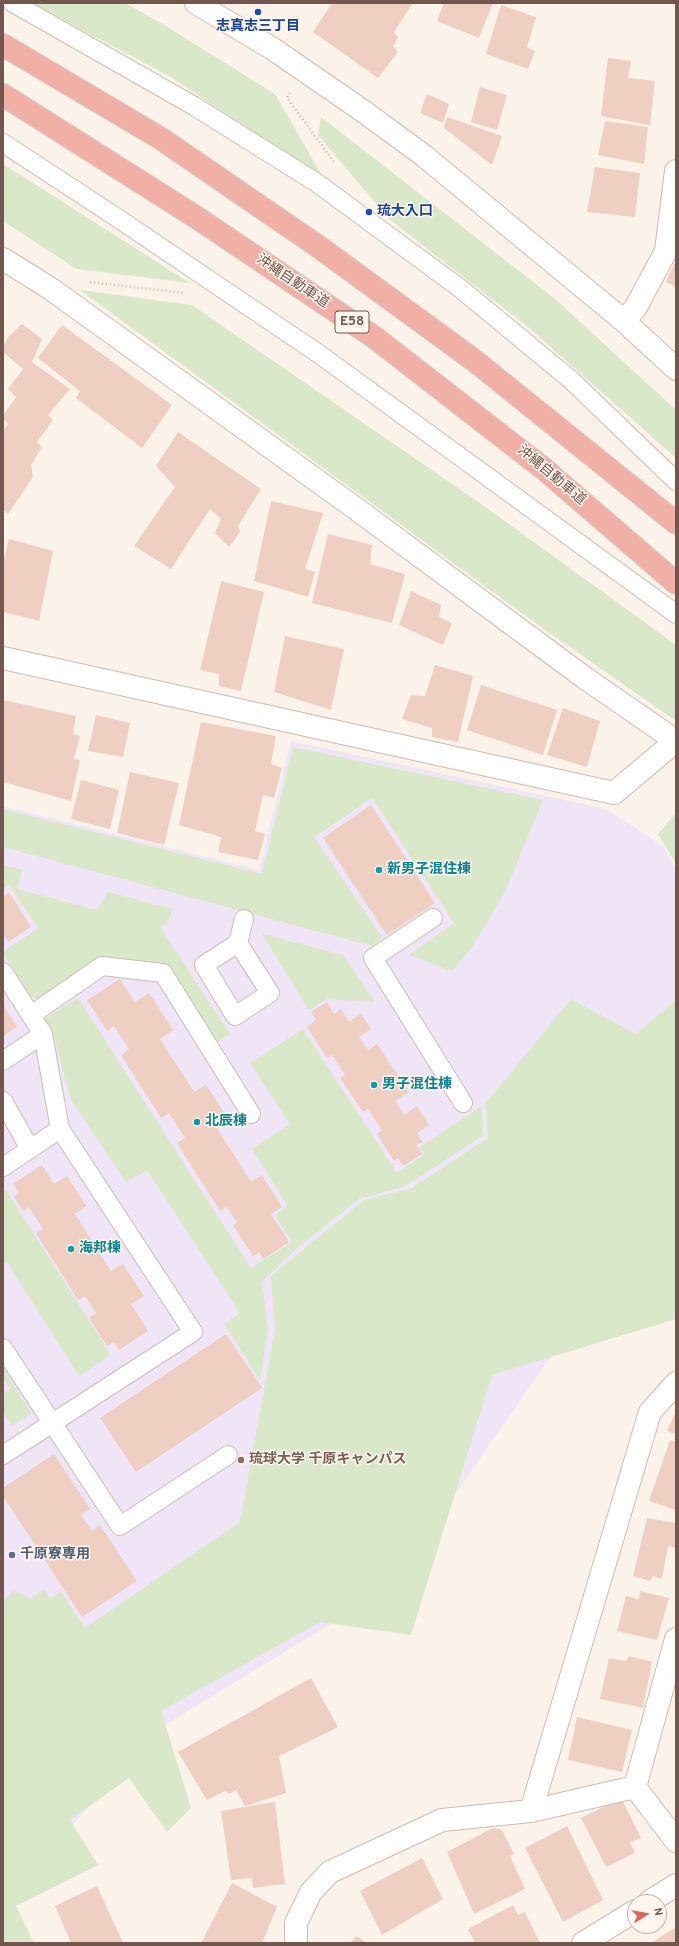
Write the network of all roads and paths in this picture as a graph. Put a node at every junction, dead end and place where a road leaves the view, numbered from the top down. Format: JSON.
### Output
{"nodes":[{"id":1,"x":13,"y":3,"type":"edge"},
{"id":2,"x":196,"y":3,"type":"edge"},
{"id":3,"x":3,"y":45,"type":"edge"},
{"id":4,"x":293,"y":87,"type":"dead end"},
{"id":5,"x":3,"y":95,"type":"edge"},
{"id":6,"x":3,"y":143,"type":"edge"},
{"id":7,"x":337,"y":167,"type":"dead end"},
{"id":8,"x":676,"y":171,"type":"edge"},
{"id":9,"x":3,"y":259,"type":"edge"},
{"id":10,"x":89,"y":282,"type":"dead end"},
{"id":11,"x":190,"y":294,"type":"dead end"},
{"id":12,"x":624,"y":321,"type":"junction"},
{"id":13,"x":676,"y":369,"type":"edge"},
{"id":14,"x":676,"y":480,"type":"edge"},
{"id":15,"x":676,"y":522,"type":"edge"},
{"id":16,"x":676,"y":583,"type":"edge"},
{"id":17,"x":676,"y":614,"type":"edge"},
{"id":18,"x":3,"y":658,"type":"edge"},
{"id":19,"x":676,"y":741,"type":"edge"},
{"id":20,"x":433,"y":918,"type":"dead end"},
{"id":21,"x":244,"y":919,"type":"dead end"},
{"id":22,"x":238,"y":943,"type":"dead end"},
{"id":23,"x":3,"y":972,"type":"edge"},
{"id":24,"x":31,"y":1015,"type":"junction"},
{"id":25,"x":43,"y":1034,"type":"junction"},
{"id":26,"x":3,"y":1061,"type":"edge"},
{"id":27,"x":3,"y":1101,"type":"edge"},
{"id":28,"x":463,"y":1103,"type":"dead end"},
{"id":29,"x":251,"y":1114,"type":"dead end"},
{"id":30,"x":60,"y":1129,"type":"junction"},
{"id":31,"x":30,"y":1149,"type":"junction"},
{"id":32,"x":3,"y":1167,"type":"edge"},
{"id":33,"x":3,"y":1348,"type":"edge"},
{"id":34,"x":676,"y":1383,"type":"edge"},
{"id":35,"x":53,"y":1423,"type":"junction"},
{"id":36,"x":3,"y":1455,"type":"edge"},
{"id":37,"x":228,"y":1455,"type":"dead end"},
{"id":38,"x":676,"y":1639,"type":"edge"},
{"id":39,"x":635,"y":1787,"type":"junction"},
{"id":40,"x":531,"y":1811,"type":"junction"},
{"id":41,"x":676,"y":1842,"type":"edge"},
{"id":42,"x":676,"y":1885,"type":"edge"},
{"id":43,"x":662,"y":1894,"type":"edge"},
{"id":44,"x":627,"y":1916,"type":"edge"},
{"id":45,"x":296,"y":1943,"type":"edge"},
{"id":46,"x":583,"y":1943,"type":"edge"}],
"edges":[{"from":1,"to":14,"type":"lane"},
{"from":2,"to":12,"type":"street"},
{"from":3,"to":15,"type":"highway"},
{"from":4,"to":7,"type":"path"},
{"from":5,"to":16,"type":"highway","name":"沖縄自動車道","number":"E58"},
{"from":6,"to":17,"type":"lane"},
{"from":8,"to":12,"type":"street"},
{"from":9,"to":19,"type":"street"},
{"from":10,"to":11,"type":"path"},
{"from":12,"to":13,"type":"street"},
{"from":18,"to":19,"type":"street"},
{"from":20,"to":28,"type":"lane"},
{"from":21,"to":22,"type":"lane"},
{"from":23,"to":24,"type":"lane"},
{"from":24,"to":25,"type":"lane"},
{"from":24,"to":29,"type":"lane"},
{"from":25,"to":26,"type":"lane"},
{"from":25,"to":30,"type":"lane"},
{"from":27,"to":31,"type":"lane"},
{"from":30,"to":31,"type":"lane"},
{"from":30,"to":35,"type":"lane"},
{"from":31,"to":32,"type":"lane"},
{"from":33,"to":35,"type":"lane"},
{"from":34,"to":40,"type":"street"},
{"from":35,"to":36,"type":"lane"},
{"from":35,"to":37,"type":"lane"},
{"from":38,"to":39,"type":"street"},
{"from":39,"to":40,"type":"street"},
{"from":39,"to":41,"type":"street"},
{"from":40,"to":45,"type":"street"},
{"from":42,"to":43,"type":"street"},
{"from":44,"to":46,"type":"street"}]}
